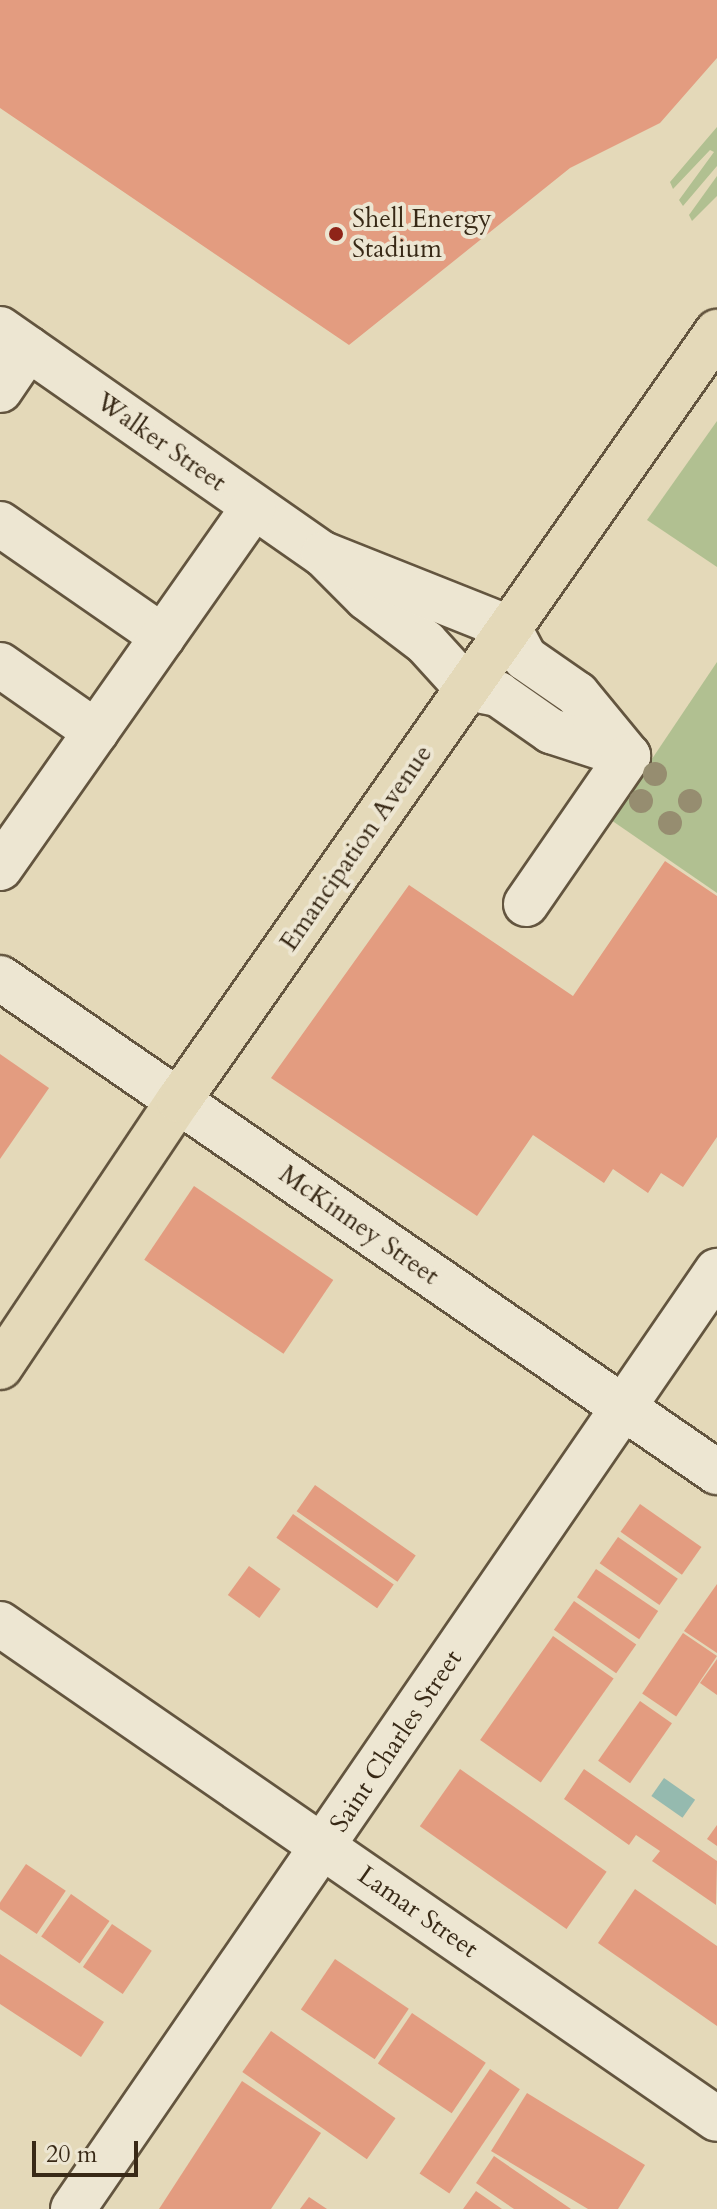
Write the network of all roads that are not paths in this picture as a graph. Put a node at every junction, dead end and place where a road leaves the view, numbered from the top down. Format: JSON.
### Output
{"nodes":[{"id":1,"x":717,"y":332,"type":"edge"},
{"id":2,"x":14,"y":339,"type":"edge"},
{"id":3,"x":0,"y":390,"type":"edge"},
{"id":4,"x":254,"y":507,"type":"junction"},
{"id":5,"x":0,"y":524,"type":"edge"},
{"id":6,"x":323,"y":554,"type":"junction"},
{"id":7,"x":509,"y":628,"type":"junction"},
{"id":8,"x":163,"y":637,"type":"junction"},
{"id":9,"x":0,"y":665,"type":"edge"},
{"id":10,"x":467,"y":688,"type":"junction"},
{"id":11,"x":96,"y":732,"type":"junction"},
{"id":12,"x":628,"y":756,"type":"junction"},
{"id":13,"x":4,"y":852,"type":"edge"},
{"id":14,"x":526,"y":904,"type":"dead end"},
{"id":15,"x":0,"y":978,"type":"edge"},
{"id":16,"x":179,"y":1100,"type":"junction"},
{"id":17,"x":717,"y":1271,"type":"edge"},
{"id":18,"x":0,"y":1367,"type":"edge"},
{"id":19,"x":623,"y":1407,"type":"junction"},
{"id":20,"x":717,"y":1472,"type":"edge"},
{"id":21,"x":0,"y":1624,"type":"edge"},
{"id":22,"x":323,"y":1847,"type":"junction"},
{"id":23,"x":717,"y":2119,"type":"edge"},
{"id":24,"x":73,"y":2209,"type":"edge"}],
"edges":[{"from":1,"to":7,"type":"main road","name":"Emancipation Avenue"},
{"from":2,"to":3,"type":"street"},
{"from":2,"to":4,"type":"street","name":"Walker Street"},
{"from":4,"to":6,"type":"street","name":"Walker Street"},
{"from":4,"to":8,"type":"street"},
{"from":5,"to":8,"type":"street"},
{"from":6,"to":7,"type":"street","name":"Walker Street"},
{"from":6,"to":10,"type":"street","name":"Walker Street"},
{"from":7,"to":10,"type":"main road","name":"Emancipation Avenue"},
{"from":7,"to":12,"type":"street"},
{"from":8,"to":11,"type":"street"},
{"from":9,"to":11,"type":"street"},
{"from":10,"to":12,"type":"street"},
{"from":10,"to":16,"type":"main road","name":"Emancipation Avenue"},
{"from":11,"to":13,"type":"street"},
{"from":12,"to":14,"type":"street"},
{"from":15,"to":16,"type":"street","name":"McKinney Street"},
{"from":16,"to":18,"type":"main road","name":"Emancipation Avenue"},
{"from":16,"to":19,"type":"street","name":"McKinney Street"},
{"from":17,"to":19,"type":"street","name":"Saint Charles Street"},
{"from":19,"to":20,"type":"street","name":"McKinney Street"},
{"from":19,"to":22,"type":"street","name":"Saint Charles Street"},
{"from":21,"to":22,"type":"street","name":"Lamar Street"},
{"from":22,"to":23,"type":"street","name":"Lamar Street"},
{"from":22,"to":24,"type":"street","name":"Saint Charles Street"}]}
